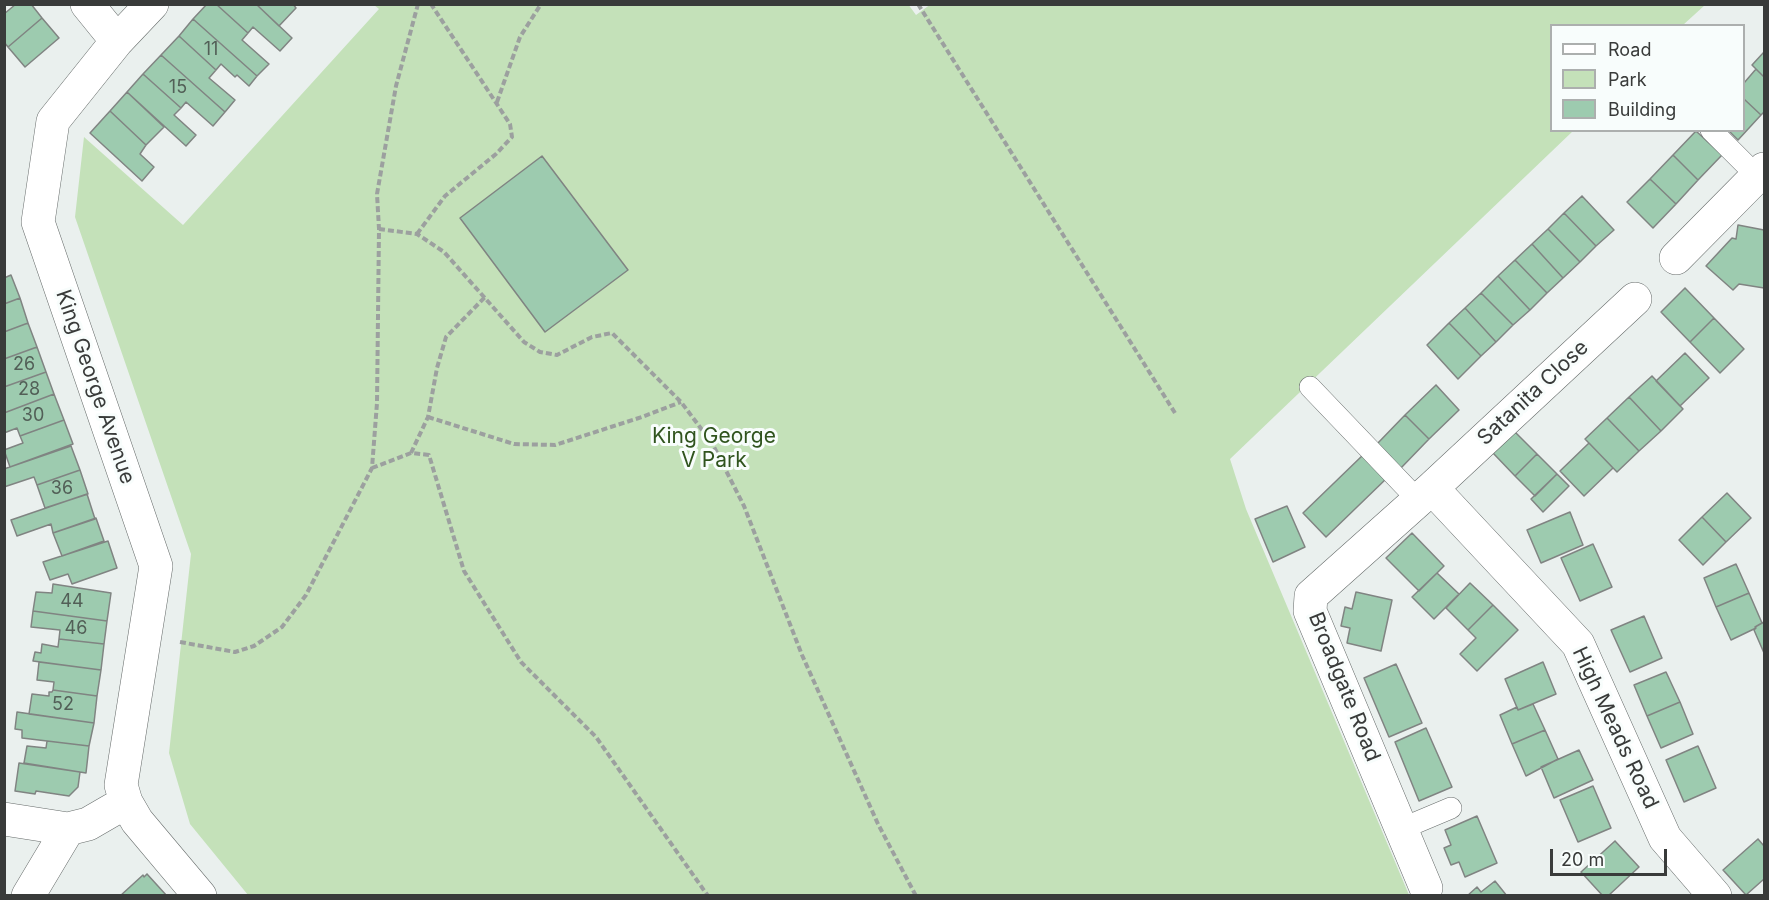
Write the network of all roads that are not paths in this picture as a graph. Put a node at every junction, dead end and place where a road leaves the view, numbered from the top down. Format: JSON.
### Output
{"nodes":[{"id":1,"x":87,"y":4,"type":"edge"},
{"id":2,"x":152,"y":4,"type":"edge"},
{"id":3,"x":117,"y":41,"type":"junction"},
{"id":4,"x":1713,"y":132,"type":"edge"},
{"id":5,"x":1762,"y":176,"type":"edge"},
{"id":6,"x":1676,"y":258,"type":"dead end"},
{"id":7,"x":1635,"y":299,"type":"dead end"},
{"id":8,"x":1310,"y":387,"type":"dead end"},
{"id":9,"x":1425,"y":494,"type":"junction"},
{"id":10,"x":126,"y":802,"type":"junction"},
{"id":11,"x":1451,"y":808,"type":"dead end"},
{"id":12,"x":4,"y":819,"type":"edge"},
{"id":13,"x":68,"y":829,"type":"junction"},
{"id":14,"x":1401,"y":829,"type":"junction"},
{"id":15,"x":1426,"y":888,"type":"dead end"},
{"id":16,"x":28,"y":896,"type":"edge"},
{"id":17,"x":200,"y":896,"type":"edge"},
{"id":18,"x":1715,"y":896,"type":"edge"}],
"edges":[{"from":1,"to":3,"type":"street"},
{"from":2,"to":3,"type":"street","name":"King George Avenue"},
{"from":3,"to":10,"type":"street","name":"King George Avenue"},
{"from":4,"to":5,"type":"lane"},
{"from":5,"to":6,"type":"street"},
{"from":7,"to":9,"type":"street","name":"Satanita Close"},
{"from":8,"to":9,"type":"lane"},
{"from":9,"to":14,"type":"street","name":"Broadgate Road"},
{"from":9,"to":18,"type":"street","name":"High Meads Road"},
{"from":10,"to":13,"type":"street"},
{"from":10,"to":17,"type":"street","name":"King George Avenue"},
{"from":11,"to":14,"type":"lane"},
{"from":12,"to":13,"type":"street"},
{"from":13,"to":16,"type":"street"},
{"from":14,"to":15,"type":"street","name":"Broadgate Road"}]}
